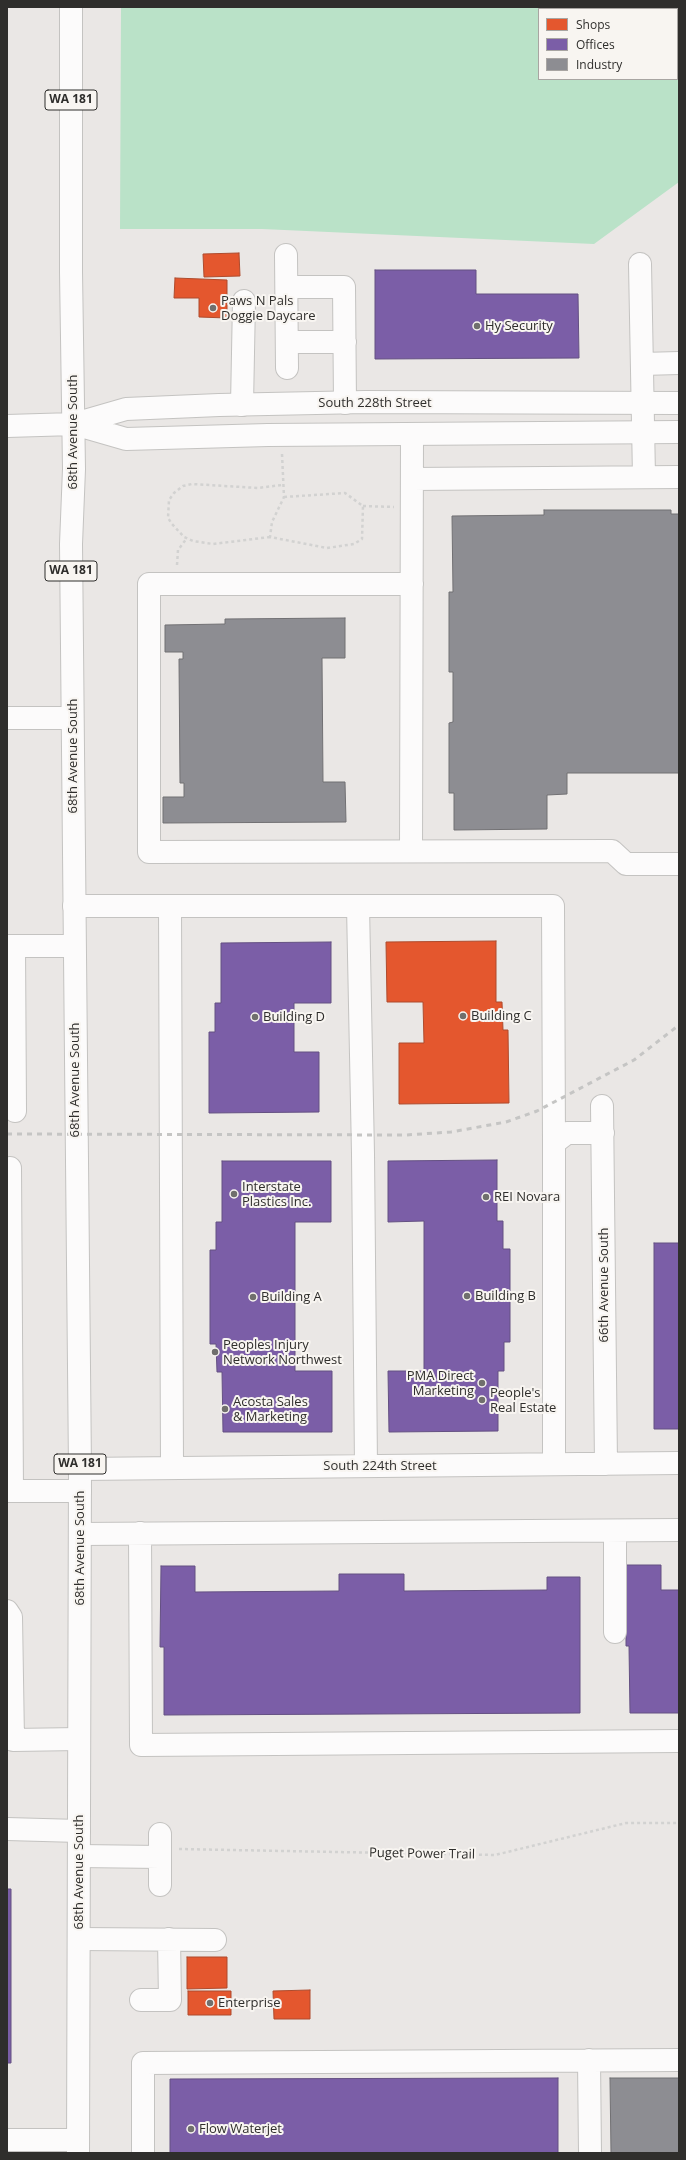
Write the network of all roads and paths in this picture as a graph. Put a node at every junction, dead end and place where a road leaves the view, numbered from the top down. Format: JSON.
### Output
{"nodes":[{"id":1,"x":71,"y":7,"type":"edge"},
{"id":2,"x":286,"y":255,"type":"dead end"},
{"id":3,"x":640,"y":264,"type":"dead end"},
{"id":4,"x":287,"y":287,"type":"junction"},
{"id":5,"x":244,"y":301,"type":"dead end"},
{"id":6,"x":287,"y":342,"type":"junction"},
{"id":7,"x":345,"y":342,"type":"junction"},
{"id":8,"x":679,"y":363,"type":"edge"},
{"id":9,"x":642,"y":364,"type":"junction"},
{"id":10,"x":288,"y":368,"type":"dead end"},
{"id":11,"x":642,"y":402,"type":"junction"},
{"id":12,"x":345,"y":403,"type":"junction"},
{"id":13,"x":679,"y":403,"type":"edge"},
{"id":14,"x":242,"y":405,"type":"junction"},
{"id":15,"x":74,"y":424,"type":"junction"},
{"id":16,"x":7,"y":426,"type":"edge"},
{"id":17,"x":643,"y":432,"type":"junction"},
{"id":18,"x":679,"y":432,"type":"edge"},
{"id":19,"x":281,"y":435,"type":"junction"},
{"id":20,"x":412,"y":435,"type":"junction"},
{"id":21,"x":644,"y":477,"type":"junction"},
{"id":22,"x":679,"y":477,"type":"edge"},
{"id":23,"x":412,"y":479,"type":"junction"},
{"id":24,"x":282,"y":485,"type":"junction"},
{"id":25,"x":284,"y":497,"type":"junction"},
{"id":26,"x":363,"y":506,"type":"junction"},
{"id":27,"x":412,"y":508,"type":"junction"},
{"id":28,"x":270,"y":537,"type":"junction"},
{"id":29,"x":187,"y":538,"type":"junction"},
{"id":30,"x":177,"y":584,"type":"junction"},
{"id":31,"x":412,"y":584,"type":"junction"},
{"id":32,"x":7,"y":718,"type":"edge"},
{"id":33,"x":72,"y":718,"type":"junction"},
{"id":34,"x":411,"y":851,"type":"junction"},
{"id":35,"x":679,"y":864,"type":"edge"},
{"id":36,"x":74,"y":906,"type":"junction"},
{"id":37,"x":170,"y":906,"type":"junction"},
{"id":38,"x":358,"y":906,"type":"junction"},
{"id":39,"x":11,"y":946,"type":"edge"},
{"id":40,"x":74,"y":946,"type":"junction"},
{"id":41,"x":602,"y":1106,"type":"dead end"},
{"id":42,"x":15,"y":1111,"type":"dead end"},
{"id":43,"x":603,"y":1133,"type":"junction"},
{"id":44,"x":554,"y":1143,"type":"junction"},
{"id":45,"x":10,"y":1168,"type":"dead end"},
{"id":46,"x":9,"y":1334,"type":"edge"},
{"id":47,"x":679,"y":1463,"type":"edge"},
{"id":48,"x":554,"y":1464,"type":"junction"},
{"id":49,"x":606,"y":1464,"type":"junction"},
{"id":50,"x":366,"y":1466,"type":"junction"},
{"id":51,"x":172,"y":1468,"type":"junction"},
{"id":52,"x":80,"y":1469,"type":"junction"},
{"id":53,"x":10,"y":1491,"type":"edge"},
{"id":54,"x":80,"y":1491,"type":"junction"},
{"id":55,"x":615,"y":1530,"type":"junction"},
{"id":56,"x":679,"y":1530,"type":"edge"},
{"id":57,"x":80,"y":1534,"type":"junction"},
{"id":58,"x":140,"y":1534,"type":"junction"},
{"id":59,"x":7,"y":1611,"type":"edge"},
{"id":60,"x":615,"y":1632,"type":"dead end"},
{"id":61,"x":80,"y":1739,"type":"junction"},
{"id":62,"x":679,"y":1741,"type":"edge"},
{"id":63,"x":679,"y":1822,"type":"edge"},
{"id":64,"x":7,"y":1829,"type":"edge"},
{"id":65,"x":79,"y":1831,"type":"junction"},
{"id":66,"x":160,"y":1846,"type":"junction"},
{"id":67,"x":79,"y":1856,"type":"junction"},
{"id":68,"x":160,"y":1885,"type":"dead end"},
{"id":69,"x":79,"y":1939,"type":"junction"},
{"id":70,"x":169,"y":1940,"type":"junction"},
{"id":71,"x":215,"y":1940,"type":"dead end"},
{"id":72,"x":140,"y":2000,"type":"dead end"},
{"id":73,"x":589,"y":2060,"type":"junction"},
{"id":74,"x":679,"y":2060,"type":"edge"},
{"id":75,"x":7,"y":2140,"type":"edge"},
{"id":76,"x":78,"y":2146,"type":"edge"},
{"id":77,"x":143,"y":2153,"type":"edge"},
{"id":78,"x":590,"y":2153,"type":"edge"}],
"edges":[{"from":1,"to":15,"type":"main road","name":"68th Avenue South","number":"WA 181"},
{"from":2,"to":4,"type":"main road"},
{"from":3,"to":9,"type":"main road"},
{"from":4,"to":6,"type":"main road"},
{"from":4,"to":7,"type":"main road"},
{"from":5,"to":14,"type":"main road"},
{"from":6,"to":7,"type":"main road"},
{"from":6,"to":10,"type":"main road"},
{"from":7,"to":12,"type":"main road"},
{"from":8,"to":9,"type":"main road"},
{"from":9,"to":11,"type":"main road"},
{"from":11,"to":12,"type":"main road","name":"South 228th Street"},
{"from":11,"to":13,"type":"main road","name":"South 228th Street"},
{"from":11,"to":17,"type":"main road"},
{"from":12,"to":14,"type":"main road","name":"South 228th Street"},
{"from":14,"to":15,"type":"main road","name":"South 228th Street"},
{"from":15,"to":16,"type":"main road","name":"South 228th Street"},
{"from":15,"to":19,"type":"main road","name":"South 228th Street"},
{"from":15,"to":33,"type":"main road","name":"68th Avenue South","number":"WA 181"},
{"from":17,"to":18,"type":"main road","name":"South 228th Street"},
{"from":17,"to":20,"type":"main road","name":"South 228th Street"},
{"from":17,"to":21,"type":"main road"},
{"from":19,"to":20,"type":"main road","name":"South 228th Street"},
{"from":19,"to":24,"type":"path"},
{"from":20,"to":23,"type":"main road"},
{"from":21,"to":22,"type":"main road"},
{"from":21,"to":23,"type":"main road"},
{"from":23,"to":27,"type":"main road"},
{"from":24,"to":25,"type":"path"},
{"from":24,"to":29,"type":"path"},
{"from":25,"to":26,"type":"path"},
{"from":25,"to":28,"type":"path"},
{"from":26,"to":27,"type":"path"},
{"from":26,"to":28,"type":"path"},
{"from":27,"to":31,"type":"main road"},
{"from":28,"to":29,"type":"path"},
{"from":29,"to":30,"type":"path"},
{"from":30,"to":31,"type":"main road"},
{"from":30,"to":34,"type":"main road"},
{"from":31,"to":34,"type":"main road"},
{"from":32,"to":33,"type":"main road"},
{"from":33,"to":36,"type":"main road","name":"68th Avenue South","number":"WA 181"},
{"from":34,"to":35,"type":"main road"},
{"from":36,"to":37,"type":"main road"},
{"from":36,"to":40,"type":"main road","name":"68th Avenue South","number":"WA 181"},
{"from":37,"to":38,"type":"main road"},
{"from":37,"to":51,"type":"main road"},
{"from":38,"to":44,"type":"main road"},
{"from":38,"to":50,"type":"main road"},
{"from":39,"to":40,"type":"main road"},
{"from":39,"to":42,"type":"main road"},
{"from":40,"to":52,"type":"main road","name":"68th Avenue South","number":"WA 181"},
{"from":41,"to":43,"type":"main road","name":"66th Avenue South"},
{"from":43,"to":44,"type":"main road"},
{"from":43,"to":49,"type":"main road","name":"66th Avenue South"},
{"from":44,"to":48,"type":"main road"},
{"from":45,"to":46,"type":"main road"},
{"from":46,"to":53,"type":"main road"},
{"from":47,"to":49,"type":"main road","name":"South 224th Street"},
{"from":48,"to":49,"type":"main road","name":"South 224th Street"},
{"from":48,"to":50,"type":"main road","name":"South 224th Street"},
{"from":50,"to":51,"type":"main road","name":"South 224th Street"},
{"from":51,"to":52,"type":"main road","name":"South 224th Street"},
{"from":52,"to":54,"type":"main road","name":"68th Avenue South","number":"WA 181"},
{"from":53,"to":54,"type":"main road"},
{"from":54,"to":57,"type":"main road","name":"68th Avenue South","number":"WA 181"},
{"from":55,"to":56,"type":"main road"},
{"from":55,"to":58,"type":"main road"},
{"from":55,"to":60,"type":"main road"},
{"from":57,"to":58,"type":"main road"},
{"from":57,"to":61,"type":"main road","name":"68th Avenue South","number":"WA 181"},
{"from":58,"to":62,"type":"main road"},
{"from":59,"to":61,"type":"main road"},
{"from":61,"to":65,"type":"main road","name":"68th Avenue South","number":"WA 181"},
{"from":63,"to":66,"type":"path","name":"Puget Power Trail"},
{"from":64,"to":65,"type":"main road"},
{"from":65,"to":67,"type":"main road","name":"68th Avenue South","number":"WA 181"},
{"from":66,"to":67,"type":"main road"},
{"from":66,"to":68,"type":"main road"},
{"from":67,"to":69,"type":"main road","name":"68th Avenue South","number":"WA 181"},
{"from":69,"to":70,"type":"main road"},
{"from":69,"to":76,"type":"main road","name":"68th Avenue South","number":"WA 181"},
{"from":70,"to":71,"type":"main road"},
{"from":70,"to":72,"type":"main road"},
{"from":73,"to":74,"type":"main road"},
{"from":73,"to":77,"type":"main road"},
{"from":73,"to":78,"type":"main road"},
{"from":75,"to":76,"type":"main road"}]}
